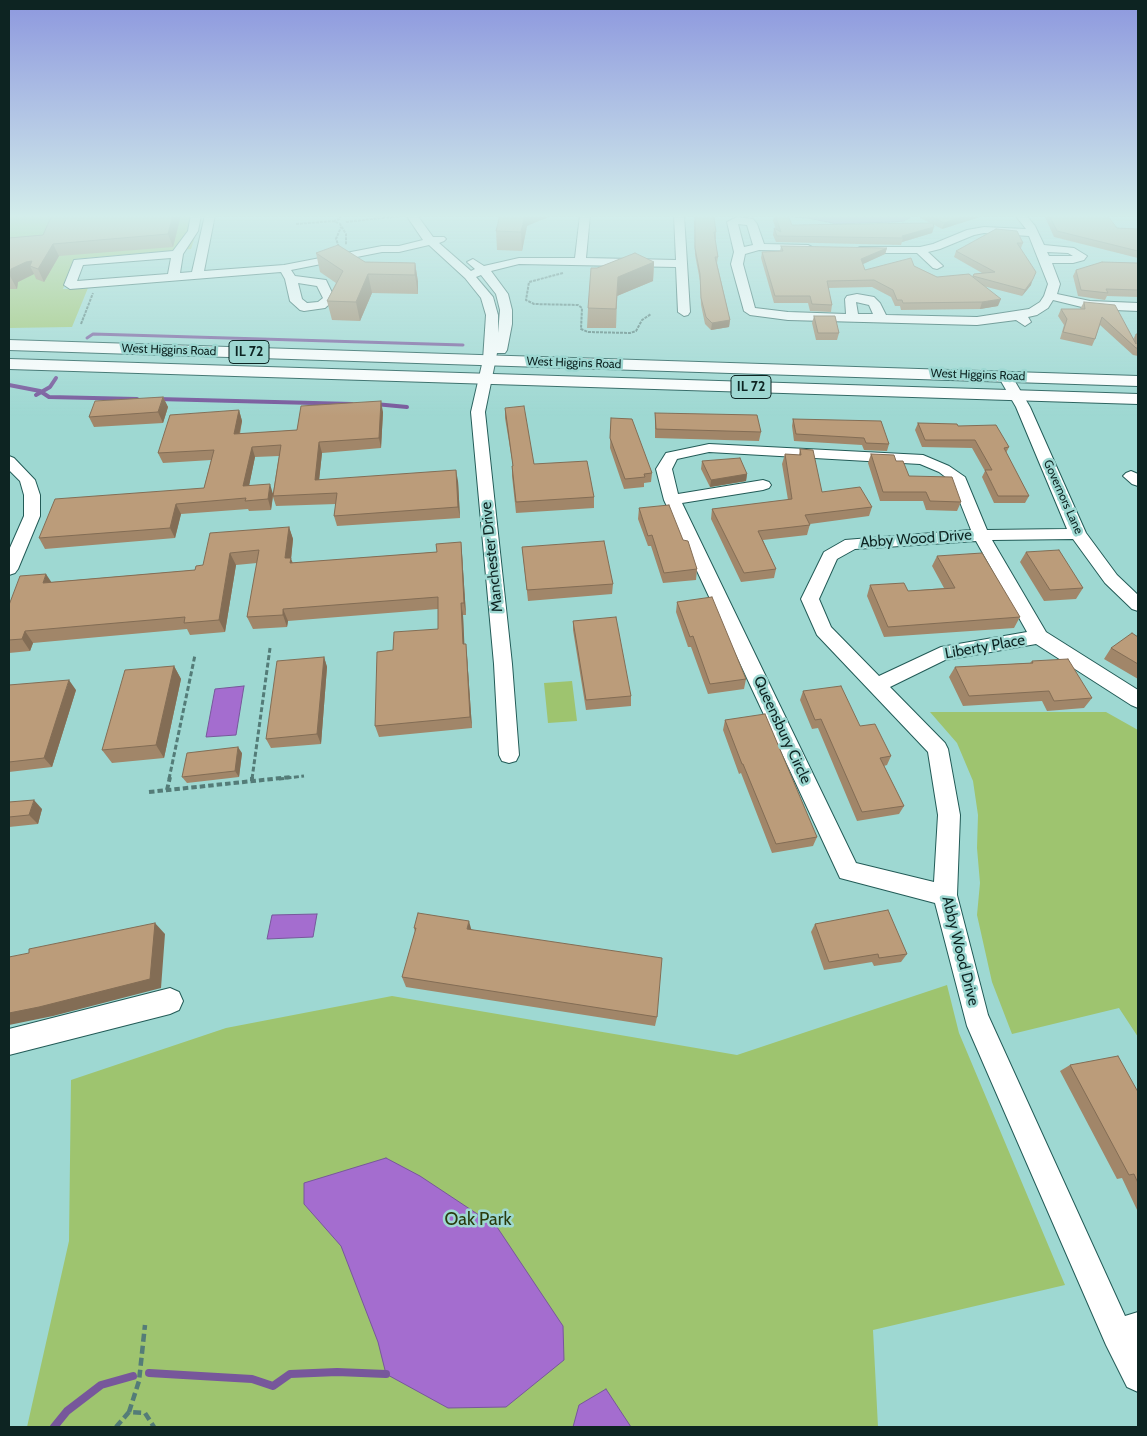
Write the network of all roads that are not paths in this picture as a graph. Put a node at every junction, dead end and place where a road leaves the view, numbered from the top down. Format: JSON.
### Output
{"nodes":[{"id":1,"x":71,"y":282,"type":"edge"},
{"id":2,"x":108,"y":282,"type":"edge"},
{"id":3,"x":474,"y":282,"type":"edge"},
{"id":4,"x":493,"y":282,"type":"edge"},
{"id":5,"x":683,"y":282,"type":"edge"},
{"id":6,"x":742,"y":282,"type":"edge"},
{"id":7,"x":1053,"y":282,"type":"edge"},
{"id":8,"x":1050,"y":296,"type":"junction"},
{"id":9,"x":1137,"y":310,"type":"edge"},
{"id":10,"x":684,"y":312,"type":"dead end"},
{"id":11,"x":853,"y":318,"type":"junction"},
{"id":12,"x":881,"y":318,"type":"junction"},
{"id":13,"x":9,"y":345,"type":"edge"},
{"id":14,"x":490,"y":360,"type":"junction"},
{"id":15,"x":9,"y":364,"type":"edge"},
{"id":16,"x":1005,"y":376,"type":"junction"},
{"id":17,"x":486,"y":378,"type":"junction"},
{"id":18,"x":1138,"y":381,"type":"edge"},
{"id":19,"x":1017,"y":395,"type":"junction"},
{"id":20,"x":1138,"y":399,"type":"edge"},
{"id":21,"x":9,"y":461,"type":"edge"},
{"id":22,"x":763,"y":485,"type":"dead end"},
{"id":23,"x":672,"y":500,"type":"junction"},
{"id":24,"x":1078,"y":534,"type":"junction"},
{"id":25,"x":981,"y":535,"type":"junction"},
{"id":26,"x":9,"y":569,"type":"edge"},
{"id":27,"x":1138,"y":605,"type":"edge"},
{"id":28,"x":1039,"y":637,"type":"junction"},
{"id":29,"x":877,"y":685,"type":"junction"},
{"id":30,"x":1138,"y":700,"type":"edge"},
{"id":31,"x":509,"y":755,"type":"dead end"},
{"id":32,"x":945,"y":895,"type":"junction"},
{"id":33,"x":170,"y":1001,"type":"dead end"},
{"id":34,"x":9,"y":1042,"type":"edge"},
{"id":35,"x":1128,"y":1331,"type":"edge"},
{"id":36,"x":1138,"y":1376,"type":"edge"}],
"edges":[{"from":1,"to":2,"type":"street"},
{"from":3,"to":14,"type":"street"},
{"from":4,"to":14,"type":"street"},
{"from":5,"to":10,"type":"street"},
{"from":6,"to":11,"type":"street"},
{"from":7,"to":8,"type":"street"},
{"from":8,"to":9,"type":"street"},
{"from":8,"to":12,"type":"street"},
{"from":11,"to":12,"type":"street"},
{"from":11,"to":12,"type":"street"},
{"from":13,"to":14,"type":"main road","name":"West Higgins Road","number":"IL 72"},
{"from":14,"to":16,"type":"main road","name":"West Higgins Road","number":"IL 72"},
{"from":14,"to":17,"type":"street","name":"Manchester Drive"},
{"from":15,"to":17,"type":"main road","name":"West Higgins Road","number":"IL 72"},
{"from":16,"to":18,"type":"main road","name":"West Higgins Road","number":"IL 72"},
{"from":16,"to":19,"type":"street","name":"Governors Lane"},
{"from":17,"to":19,"type":"main road","name":"West Higgins Road","number":"IL 72"},
{"from":17,"to":31,"type":"street","name":"Manchester Drive"},
{"from":19,"to":20,"type":"main road","name":"West Higgins Road","number":"IL 72"},
{"from":19,"to":24,"type":"street","name":"Governors Lane"},
{"from":21,"to":26,"type":"street"},
{"from":22,"to":23,"type":"street"},
{"from":23,"to":25,"type":"street","name":"Queensbury Circle"},
{"from":23,"to":32,"type":"street","name":"Queensbury Circle"},
{"from":24,"to":25,"type":"street","name":"Abby Wood Drive"},
{"from":24,"to":27,"type":"street","name":"Governors Lane"},
{"from":25,"to":28,"type":"street","name":"Queensbury Circle"},
{"from":25,"to":29,"type":"street","name":"Abby Wood Drive"},
{"from":28,"to":29,"type":"street","name":"Liberty Place"},
{"from":28,"to":30,"type":"street"},
{"from":29,"to":32,"type":"street","name":"Abby Wood Drive"},
{"from":32,"to":35,"type":"street","name":"Abby Wood Drive"},
{"from":33,"to":34,"type":"street"},
{"from":35,"to":36,"type":"street","name":"Abby Wood Drive"}]}
